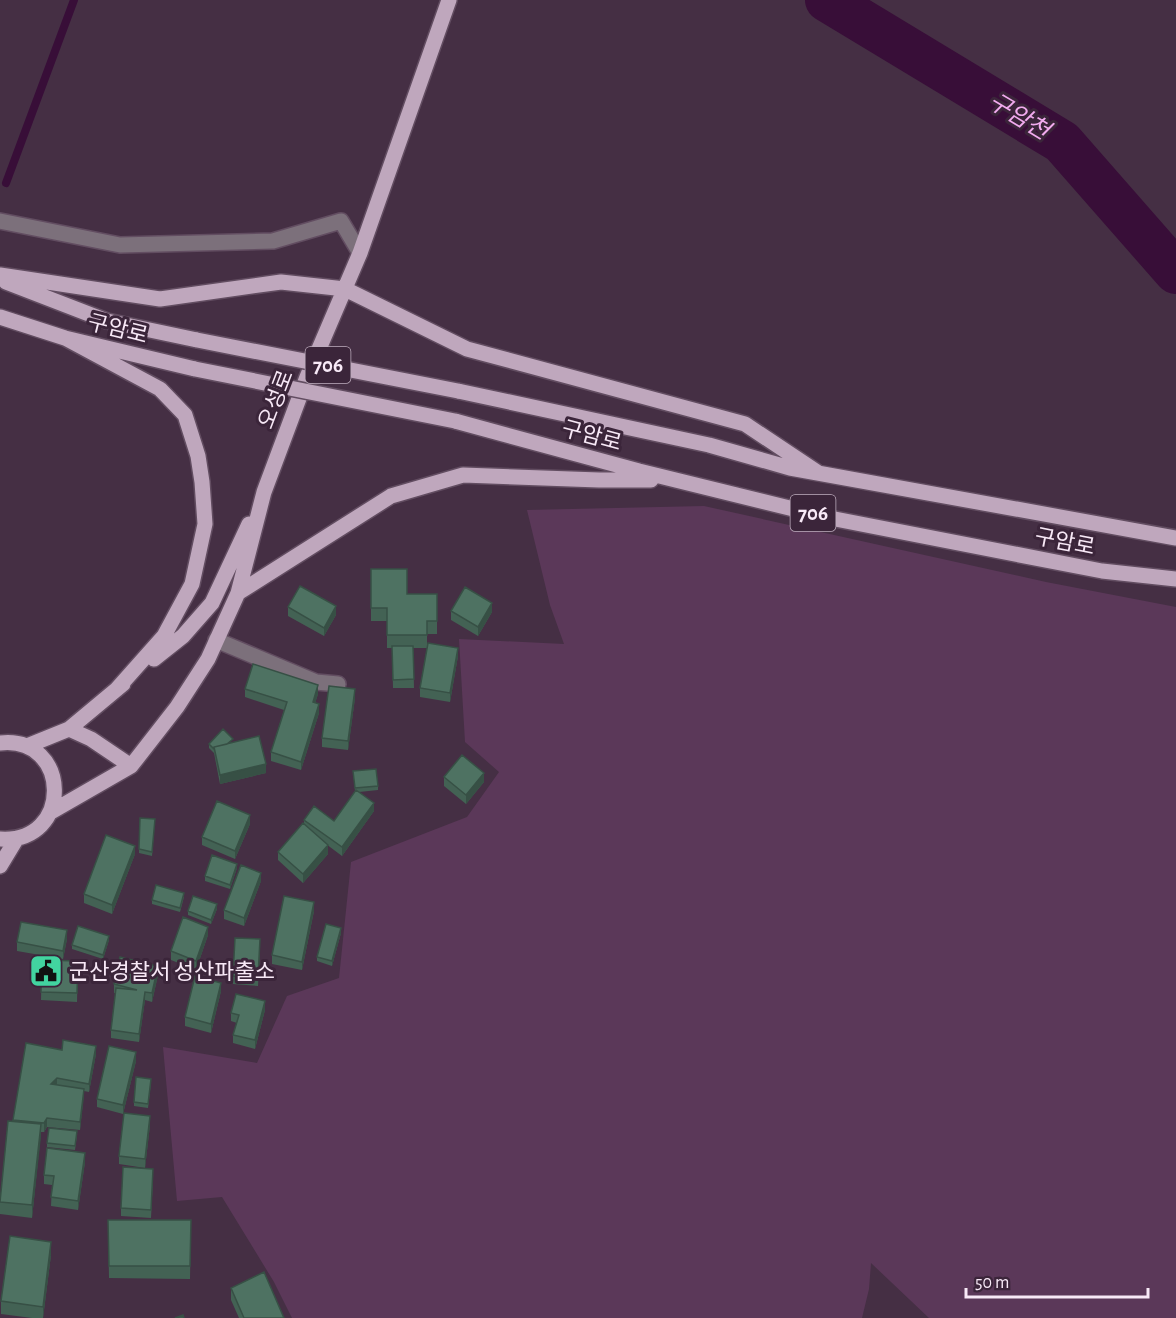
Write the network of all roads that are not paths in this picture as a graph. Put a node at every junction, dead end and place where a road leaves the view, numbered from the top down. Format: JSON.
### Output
{"nodes":[{"id":1,"x":449,"y":0,"type":"edge"},
{"id":2,"x":0,"y":221,"type":"edge"},
{"id":3,"x":360,"y":253,"type":"junction"},
{"id":4,"x":0,"y":275,"type":"edge"},
{"id":5,"x":0,"y":280,"type":"edge"},
{"id":6,"x":345,"y":289,"type":"junction"},
{"id":7,"x":0,"y":318,"type":"edge"},
{"id":8,"x":65,"y":338,"type":"junction"},
{"id":9,"x":817,"y":472,"type":"junction"},
{"id":10,"x":675,"y":480,"type":"junction"},
{"id":11,"x":264,"y":492,"type":"junction"},
{"id":12,"x":1176,"y":538,"type":"edge"},
{"id":13,"x":1176,"y":579,"type":"edge"},
{"id":14,"x":238,"y":593,"type":"junction"},
{"id":15,"x":216,"y":640,"type":"junction"},
{"id":16,"x":338,"y":684,"type":"dead end"},
{"id":17,"x":116,"y":690,"type":"junction"},
{"id":18,"x":69,"y":729,"type":"junction"},
{"id":19,"x":0,"y":743,"type":"edge"},
{"id":20,"x":27,"y":746,"type":"junction"},
{"id":21,"x":131,"y":766,"type":"junction"},
{"id":22,"x":51,"y":812,"type":"junction"},
{"id":23,"x":17,"y":838,"type":"junction"},
{"id":24,"x":0,"y":839,"type":"edge"},
{"id":25,"x":0,"y":866,"type":"edge"}],
"edges":[{"from":1,"to":3,"type":"main road","name":"오성로"},
{"from":2,"to":3,"type":"street"},
{"from":3,"to":6,"type":"main road","name":"오성로"},
{"from":4,"to":6,"type":"main road"},
{"from":5,"to":9,"type":"main road","name":"구암로","number":"706","bridge":true},
{"from":6,"to":9,"type":"main road"},
{"from":6,"to":11,"type":"main road","name":"오성로"},
{"from":7,"to":8,"type":"main road","name":"구암로","number":"706"},
{"from":8,"to":10,"type":"main road","name":"구암로","number":"706","bridge":true},
{"from":8,"to":17,"type":"main road"},
{"from":9,"to":12,"type":"main road","name":"구암로","number":"706"},
{"from":10,"to":13,"type":"main road","name":"구암로","number":"706"},
{"from":10,"to":14,"type":"main road"},
{"from":11,"to":14,"type":"main road","name":"오성로"},
{"from":11,"to":17,"type":"main road"},
{"from":14,"to":15,"type":"main road","name":"오성로"},
{"from":15,"to":16,"type":"street"},
{"from":15,"to":21,"type":"main road","name":"오성로"},
{"from":17,"to":18,"type":"main road"},
{"from":18,"to":20,"type":"main road"},
{"from":18,"to":21,"type":"main road"},
{"from":19,"to":20,"type":"main road"},
{"from":20,"to":22,"type":"main road"},
{"from":21,"to":22,"type":"main road"},
{"from":22,"to":23,"type":"main road"},
{"from":23,"to":24,"type":"main road"},
{"from":23,"to":25,"type":"main road"}]}
